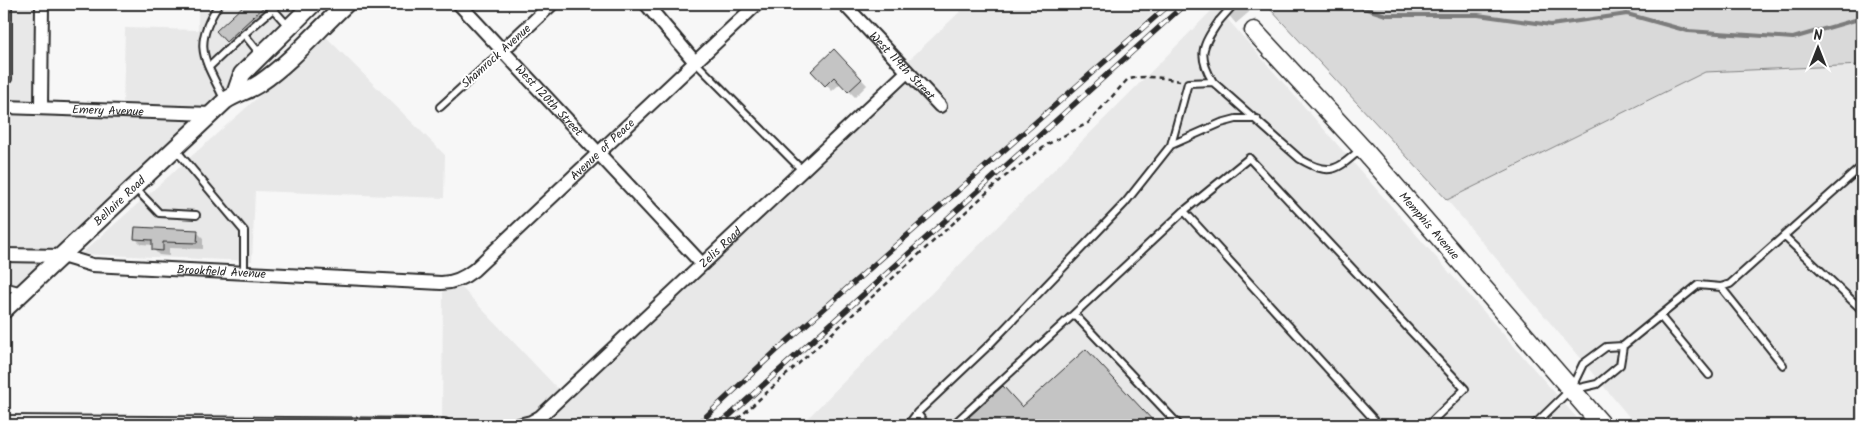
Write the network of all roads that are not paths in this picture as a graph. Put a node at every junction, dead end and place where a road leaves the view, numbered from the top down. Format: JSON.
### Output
{"nodes":[{"id":1,"x":8,"y":4,"type":"edge"},
{"id":2,"x":42,"y":4,"type":"edge"},
{"id":3,"x":219,"y":4,"type":"edge"},
{"id":4,"x":313,"y":4,"type":"edge"},
{"id":5,"x":346,"y":4,"type":"edge"},
{"id":6,"x":459,"y":4,"type":"edge"},
{"id":7,"x":552,"y":4,"type":"edge"},
{"id":8,"x":646,"y":4,"type":"edge"},
{"id":9,"x":757,"y":4,"type":"edge"},
{"id":10,"x":844,"y":4,"type":"edge"},
{"id":11,"x":1234,"y":4,"type":"edge"},
{"id":12,"x":288,"y":27,"type":"junction"},
{"id":13,"x":1254,"y":30,"type":"tunnel mouth"},
{"id":14,"x":244,"y":34,"type":"junction"},
{"id":15,"x":502,"y":51,"type":"junction"},
{"id":16,"x":260,"y":54,"type":"junction"},
{"id":17,"x":695,"y":62,"type":"junction"},
{"id":18,"x":209,"y":67,"type":"junction"},
{"id":19,"x":908,"y":72,"type":"junction"},
{"id":20,"x":8,"y":79,"type":"dead end"},
{"id":21,"x":1213,"y":82,"type":"junction"},
{"id":22,"x":230,"y":98,"type":"junction"},
{"id":23,"x":940,"y":106,"type":"dead end"},
{"id":24,"x":4,"y":107,"type":"edge"},
{"id":25,"x":440,"y":107,"type":"dead end"},
{"id":26,"x":41,"y":108,"type":"junction"},
{"id":27,"x":212,"y":114,"type":"junction"},
{"id":28,"x":1257,"y":120,"type":"junction"},
{"id":29,"x":1171,"y":145,"type":"junction"},
{"id":30,"x":175,"y":148,"type":"junction"},
{"id":31,"x":1362,"y":148,"type":"junction"},
{"id":32,"x":598,"y":152,"type":"junction"},
{"id":33,"x":1862,"y":166,"type":"edge"},
{"id":34,"x":802,"y":170,"type":"junction"},
{"id":35,"x":134,"y":187,"type":"junction"},
{"id":36,"x":1184,"y":211,"type":"junction"},
{"id":37,"x":196,"y":215,"type":"dead end"},
{"id":38,"x":1784,"y":236,"type":"junction"},
{"id":39,"x":4,"y":255,"type":"edge"},
{"id":40,"x":62,"y":256,"type":"junction"},
{"id":41,"x":702,"y":264,"type":"junction"},
{"id":42,"x":244,"y":273,"type":"junction"},
{"id":43,"x":441,"y":283,"type":"joint"},
{"id":44,"x":4,"y":286,"type":"edge"},
{"id":45,"x":1721,"y":287,"type":"junction"},
{"id":46,"x":24,"y":291,"type":"junction"},
{"id":47,"x":4,"y":310,"type":"edge"},
{"id":48,"x":1862,"y":310,"type":"edge"},
{"id":49,"x":1074,"y":314,"type":"junction"},
{"id":50,"x":1660,"y":316,"type":"junction"},
{"id":51,"x":1623,"y":346,"type":"junction"},
{"id":52,"x":1783,"y":365,"type":"dead end"},
{"id":53,"x":1709,"y":375,"type":"dead end"},
{"id":54,"x":1571,"y":389,"type":"junction"},
{"id":55,"x":917,"y":414,"type":"junction"},
{"id":56,"x":4,"y":422,"type":"edge"},
{"id":57,"x":525,"y":423,"type":"edge"},
{"id":58,"x":444,"y":425,"type":"edge"},
{"id":59,"x":908,"y":425,"type":"edge"},
{"id":60,"x":926,"y":425,"type":"edge"},
{"id":61,"x":953,"y":425,"type":"edge"},
{"id":62,"x":1179,"y":425,"type":"edge"},
{"id":63,"x":1379,"y":425,"type":"edge"},
{"id":64,"x":1428,"y":425,"type":"edge"},
{"id":65,"x":1534,"y":425,"type":"edge"},
{"id":66,"x":1602,"y":425,"type":"edge"}],
"edges":[{"from":1,"to":20,"type":"lane"},
{"from":2,"to":26,"type":"street"},
{"from":3,"to":18,"type":"lane"},
{"from":4,"to":12,"type":"street","name":"Bellaire Road"},
{"from":5,"to":22,"type":"street","name":"Bellaire Road"},
{"from":6,"to":15,"type":"street","name":"West 120th Street"},
{"from":7,"to":15,"type":"street","name":"Shamrock Avenue"},
{"from":8,"to":17,"type":"street"},
{"from":9,"to":17,"type":"street","name":"Avenue of Peace"},
{"from":10,"to":19,"type":"street","name":"West 119th Street"},
{"from":11,"to":21,"type":"lane","bridge":true},
{"from":12,"to":14,"type":"lane"},
{"from":12,"to":16,"type":"street","name":"Bellaire Road"},
{"from":13,"to":31,"type":"main road","name":"Memphis Avenue"},
{"from":14,"to":16,"type":"lane"},
{"from":14,"to":18,"type":"lane"},
{"from":15,"to":25,"type":"lane","name":"Shamrock Avenue"},
{"from":15,"to":32,"type":"street","name":"West 120th Street"},
{"from":16,"to":22,"type":"street","name":"Bellaire Road"},
{"from":17,"to":32,"type":"street","name":"Avenue of Peace"},
{"from":17,"to":34,"type":"lane"},
{"from":18,"to":22,"type":"lane"},
{"from":19,"to":23,"type":"street","name":"West 119th Street"},
{"from":19,"to":34,"type":"street","name":"Zelis Road"},
{"from":21,"to":28,"type":"lane"},
{"from":21,"to":29,"type":"lane"},
{"from":22,"to":27,"type":"street","name":"Bellaire Road"},
{"from":24,"to":26,"type":"street","name":"Emery Avenue"},
{"from":26,"to":27,"type":"street","name":"Emery Avenue"},
{"from":27,"to":30,"type":"street","name":"Bellaire Road"},
{"from":28,"to":29,"type":"lane"},
{"from":28,"to":31,"type":"lane"},
{"from":29,"to":55,"type":"lane"},
{"from":30,"to":35,"type":"street","name":"Bellaire Road"},
{"from":30,"to":42,"type":"lane"},
{"from":31,"to":54,"type":"main road","name":"Memphis Avenue"},
{"from":32,"to":41,"type":"street","name":"West 120th Street"},
{"from":32,"to":43,"type":"street","name":"Avenue of Peace"},
{"from":33,"to":38,"type":"lane"},
{"from":34,"to":41,"type":"street","name":"Zelis Road"},
{"from":35,"to":37,"type":"lane"},
{"from":35,"to":40,"type":"street","name":"Bellaire Road"},
{"from":36,"to":49,"type":"lane"},
{"from":36,"to":63,"type":"lane"},
{"from":36,"to":64,"type":"lane"},
{"from":38,"to":45,"type":"lane"},
{"from":38,"to":48,"type":"lane"},
{"from":39,"to":40,"type":"street","name":"Brookfield Avenue"},
{"from":40,"to":42,"type":"street","name":"Brookfield Avenue"},
{"from":40,"to":46,"type":"street","name":"Bellaire Road"},
{"from":41,"to":57,"type":"street","name":"Zelis Road"},
{"from":42,"to":43,"type":"street","name":"Brookfield Avenue"},
{"from":44,"to":46,"type":"lane"},
{"from":45,"to":50,"type":"lane"},
{"from":45,"to":52,"type":"lane"},
{"from":46,"to":47,"type":"street","name":"Bellaire Road"},
{"from":49,"to":61,"type":"lane"},
{"from":49,"to":62,"type":"lane"},
{"from":50,"to":51,"type":"lane"},
{"from":50,"to":53,"type":"lane"},
{"from":51,"to":54,"type":"lane"},
{"from":51,"to":54,"type":"lane"},
{"from":54,"to":65,"type":"lane"},
{"from":54,"to":66,"type":"main road","name":"Memphis Avenue"},
{"from":55,"to":59,"type":"lane"},
{"from":55,"to":60,"type":"lane"},
{"from":56,"to":58,"type":"street"}]}
